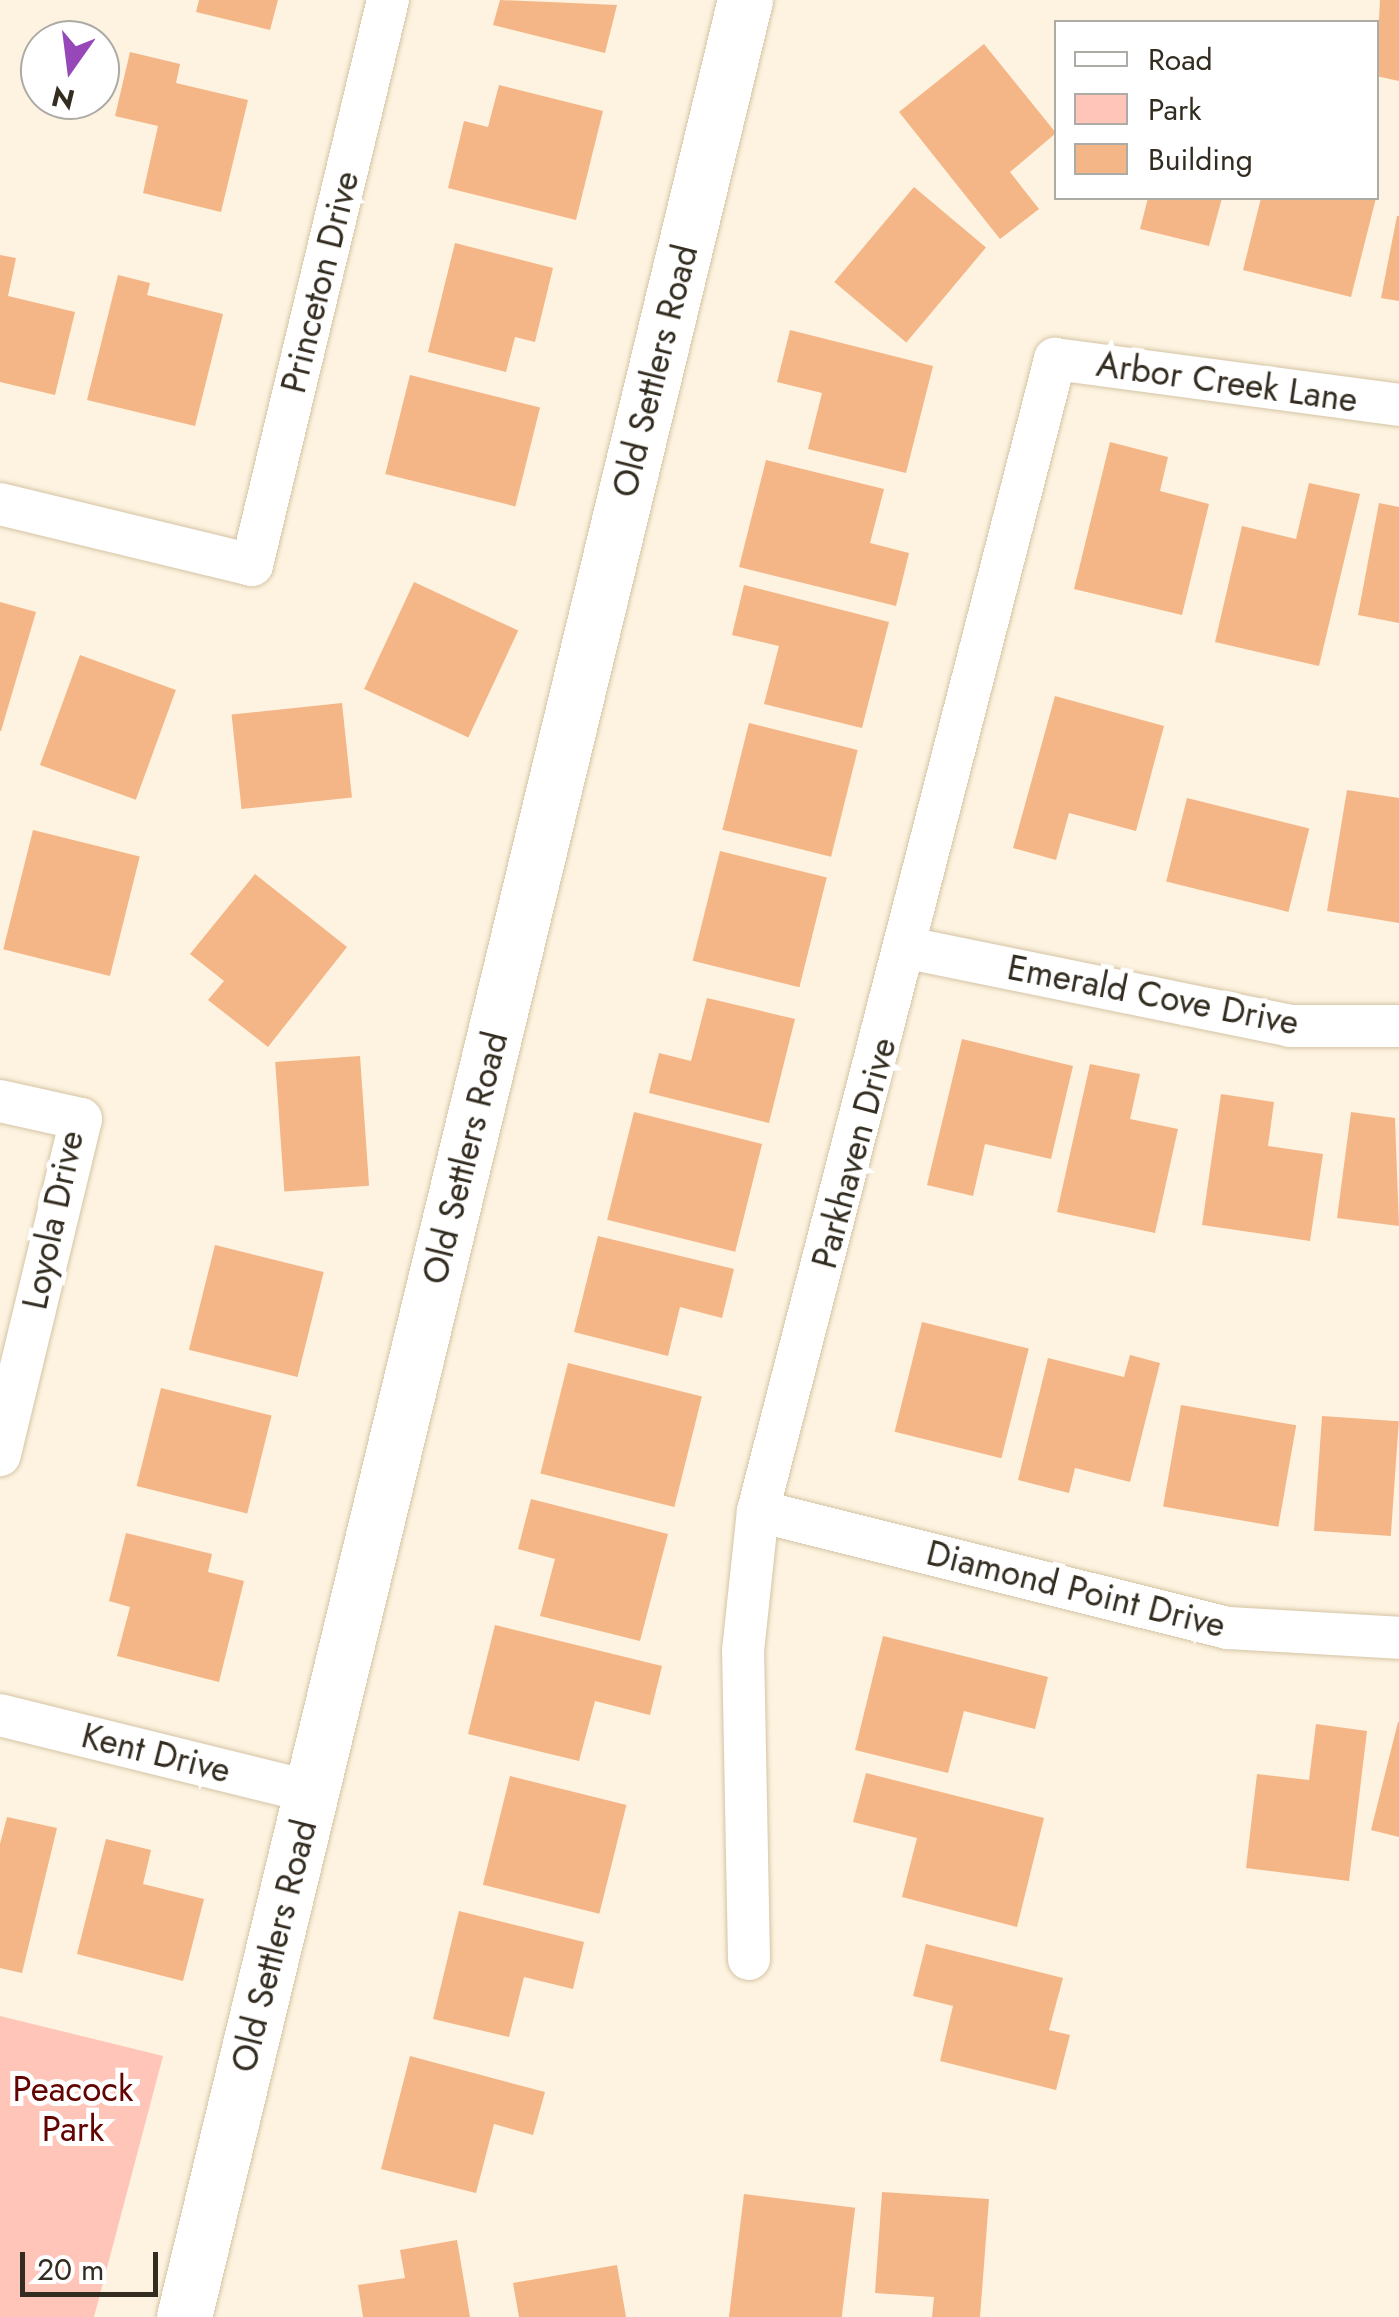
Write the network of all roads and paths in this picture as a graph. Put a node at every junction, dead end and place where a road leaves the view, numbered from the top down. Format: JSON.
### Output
{"nodes":[{"id":1,"x":388,"y":0,"type":"edge"},
{"id":2,"x":745,"y":0,"type":"edge"},
{"id":3,"x":1055,"y":359,"type":"joint"},
{"id":4,"x":1399,"y":404,"type":"edge"},
{"id":5,"x":0,"y":504,"type":"edge"},
{"id":6,"x":908,"y":948,"type":"junction"},
{"id":7,"x":1399,"y":1026,"type":"edge"},
{"id":8,"x":0,"y":1101,"type":"edge"},
{"id":9,"x":0,"y":1455,"type":"edge"},
{"id":10,"x":758,"y":1510,"type":"junction"},
{"id":11,"x":1399,"y":1638,"type":"edge"},
{"id":12,"x":0,"y":1715,"type":"edge"},
{"id":13,"x":311,"y":1792,"type":"junction"},
{"id":14,"x":749,"y":1959,"type":"dead end"},
{"id":15,"x":184,"y":2317,"type":"edge"}],
"edges":[{"from":1,"to":5,"type":"street","name":"Princeton Drive"},
{"from":2,"to":13,"type":"main road","name":"Old Settlers Road"},
{"from":3,"to":4,"type":"street","name":"Arbor Creek Lane"},
{"from":3,"to":6,"type":"street","name":"Parkhaven Drive"},
{"from":6,"to":7,"type":"street","name":"Emerald Cove Drive"},
{"from":6,"to":10,"type":"street","name":"Parkhaven Drive"},
{"from":8,"to":9,"type":"street","name":"Loyola Drive"},
{"from":10,"to":11,"type":"street","name":"Diamond Point Drive"},
{"from":10,"to":14,"type":"street","name":"Parkhaven Drive"},
{"from":12,"to":13,"type":"street","name":"Kent Drive"},
{"from":13,"to":15,"type":"main road","name":"Old Settlers Road"}]}
